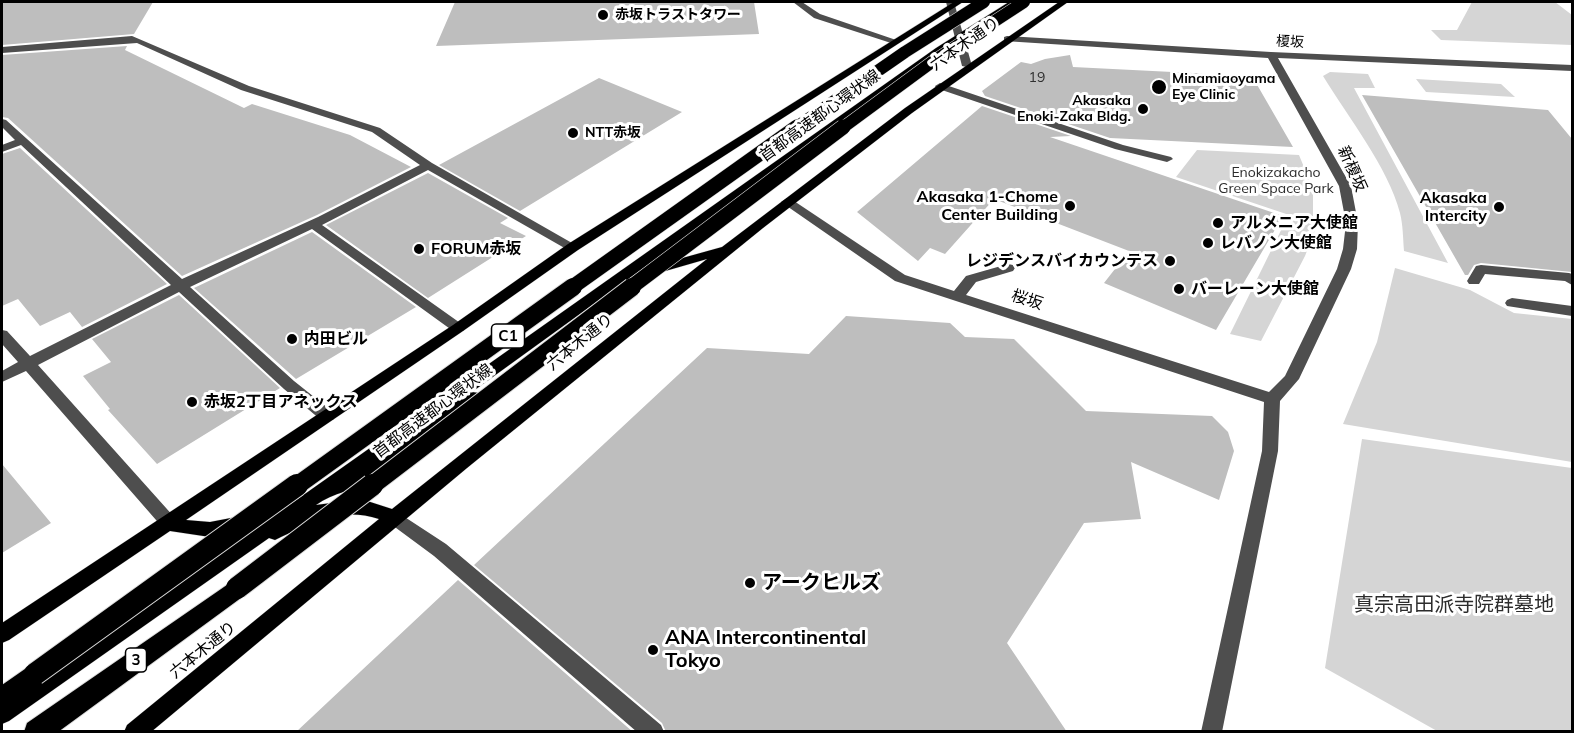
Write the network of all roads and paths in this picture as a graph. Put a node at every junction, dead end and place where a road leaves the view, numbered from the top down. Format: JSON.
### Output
{"nodes":[{"id":1,"x":797,"y":2,"type":"edge"},
{"id":2,"x":984,"y":2,"type":"edge"},
{"id":3,"x":1014,"y":2,"type":"edge"},
{"id":4,"x":1024,"y":2,"type":"edge"},
{"id":5,"x":1064,"y":2,"type":"edge"},
{"id":6,"x":953,"y":3,"type":"edge"},
{"id":7,"x":959,"y":36,"type":"junction"},
{"id":8,"x":1007,"y":39,"type":"junction"},
{"id":9,"x":894,"y":41,"type":"junction"},
{"id":10,"x":2,"y":50,"type":"edge"},
{"id":11,"x":1271,"y":55,"type":"junction"},
{"id":12,"x":967,"y":66,"type":"junction"},
{"id":13,"x":1572,"y":68,"type":"edge"},
{"id":14,"x":940,"y":86,"type":"junction"},
{"id":15,"x":2,"y":122,"type":"edge"},
{"id":16,"x":21,"y":141,"type":"junction"},
{"id":17,"x":2,"y":149,"type":"edge"},
{"id":18,"x":1167,"y":159,"type":"dead end"},
{"id":19,"x":428,"y":165,"type":"junction"},
{"id":20,"x":787,"y":202,"type":"junction"},
{"id":21,"x":313,"y":224,"type":"junction"},
{"id":22,"x":573,"y":248,"type":"junction"},
{"id":23,"x":728,"y":249,"type":"junction"},
{"id":24,"x":1008,"y":268,"type":"dead end"},
{"id":25,"x":1474,"y":281,"type":"dead end"},
{"id":26,"x":1572,"y":281,"type":"edge"},
{"id":27,"x":182,"y":285,"type":"junction"},
{"id":28,"x":957,"y":297,"type":"junction"},
{"id":29,"x":1512,"y":303,"type":"dead end"},
{"id":30,"x":1572,"y":311,"type":"edge"},
{"id":31,"x":458,"y":328,"type":"junction"},
{"id":32,"x":2,"y":335,"type":"edge"},
{"id":33,"x":26,"y":365,"type":"junction"},
{"id":34,"x":2,"y":377,"type":"edge"},
{"id":35,"x":1272,"y":399,"type":"junction"},
{"id":36,"x":327,"y":416,"type":"junction"},
{"id":37,"x":308,"y":501,"type":"junction"},
{"id":38,"x":394,"y":517,"type":"junction"},
{"id":39,"x":169,"y":523,"type":"junction"},
{"id":40,"x":227,"y":556,"type":"junction"},
{"id":41,"x":237,"y":588,"type":"junction"},
{"id":42,"x":2,"y":634,"type":"edge"},
{"id":43,"x":2,"y":699,"type":"edge"},
{"id":44,"x":2,"y":714,"type":"edge"},
{"id":45,"x":36,"y":732,"type":"edge"},
{"id":46,"x":46,"y":732,"type":"edge"},
{"id":47,"x":134,"y":732,"type":"edge"},
{"id":48,"x":654,"y":732,"type":"edge"},
{"id":49,"x":1211,"y":732,"type":"edge"}],
"edges":[{"from":1,"to":9,"type":"street"},
{"from":2,"to":43,"type":"highway","name":"首都高速都心環状線","number":"C1","bridge":true},
{"from":3,"to":7,"type":"main road"},
{"from":4,"to":41,"type":"highway","name":"首都高速都心環状線","number":"C1","bridge":true},
{"from":5,"to":8,"type":"main road","name":"六本木通り"},
{"from":6,"to":7,"type":"street"},
{"from":6,"to":9,"type":"main road"},
{"from":7,"to":12,"type":"street"},
{"from":7,"to":37,"type":"main road"},
{"from":8,"to":11,"type":"street","name":"榎坂"},
{"from":8,"to":12,"type":"main road","name":"六本木通り"},
{"from":9,"to":22,"type":"main road"},
{"from":10,"to":19,"type":"street"},
{"from":11,"to":13,"type":"street","name":"榎坂"},
{"from":11,"to":35,"type":"street","name":"新榎坂"},
{"from":12,"to":14,"type":"main road","name":"六本木通り"},
{"from":14,"to":18,"type":"street"},
{"from":14,"to":20,"type":"main road","name":"六本木通り"},
{"from":15,"to":16,"type":"street"},
{"from":16,"to":17,"type":"street"},
{"from":16,"to":27,"type":"street"},
{"from":19,"to":21,"type":"street"},
{"from":19,"to":22,"type":"street"},
{"from":20,"to":23,"type":"main road","name":"六本木通り"},
{"from":20,"to":28,"type":"street","name":"桜坂"},
{"from":21,"to":27,"type":"street"},
{"from":21,"to":31,"type":"street"},
{"from":22,"to":31,"type":"main road"},
{"from":23,"to":37,"type":"main road"},
{"from":23,"to":38,"type":"main road","name":"六本木通り"},
{"from":24,"to":28,"type":"street"},
{"from":25,"to":26,"type":"street"},
{"from":27,"to":33,"type":"street"},
{"from":27,"to":36,"type":"street"},
{"from":28,"to":35,"type":"street","name":"桜坂"},
{"from":29,"to":30,"type":"street"},
{"from":31,"to":36,"type":"main road"},
{"from":32,"to":33,"type":"street"},
{"from":33,"to":34,"type":"street"},
{"from":33,"to":39,"type":"street"},
{"from":35,"to":49,"type":"street"},
{"from":36,"to":39,"type":"main road"},
{"from":37,"to":39,"type":"main road"},
{"from":37,"to":40,"type":"main road"},
{"from":38,"to":40,"type":"main road"},
{"from":38,"to":47,"type":"main road","name":"六本木通り"},
{"from":38,"to":48,"type":"street"},
{"from":39,"to":42,"type":"main road"},
{"from":40,"to":44,"type":"main road"},
{"from":41,"to":45,"type":"highway","number":"3"},
{"from":41,"to":46,"type":"highway","name":"首都高速都心環状線","number":"C1"}]}
